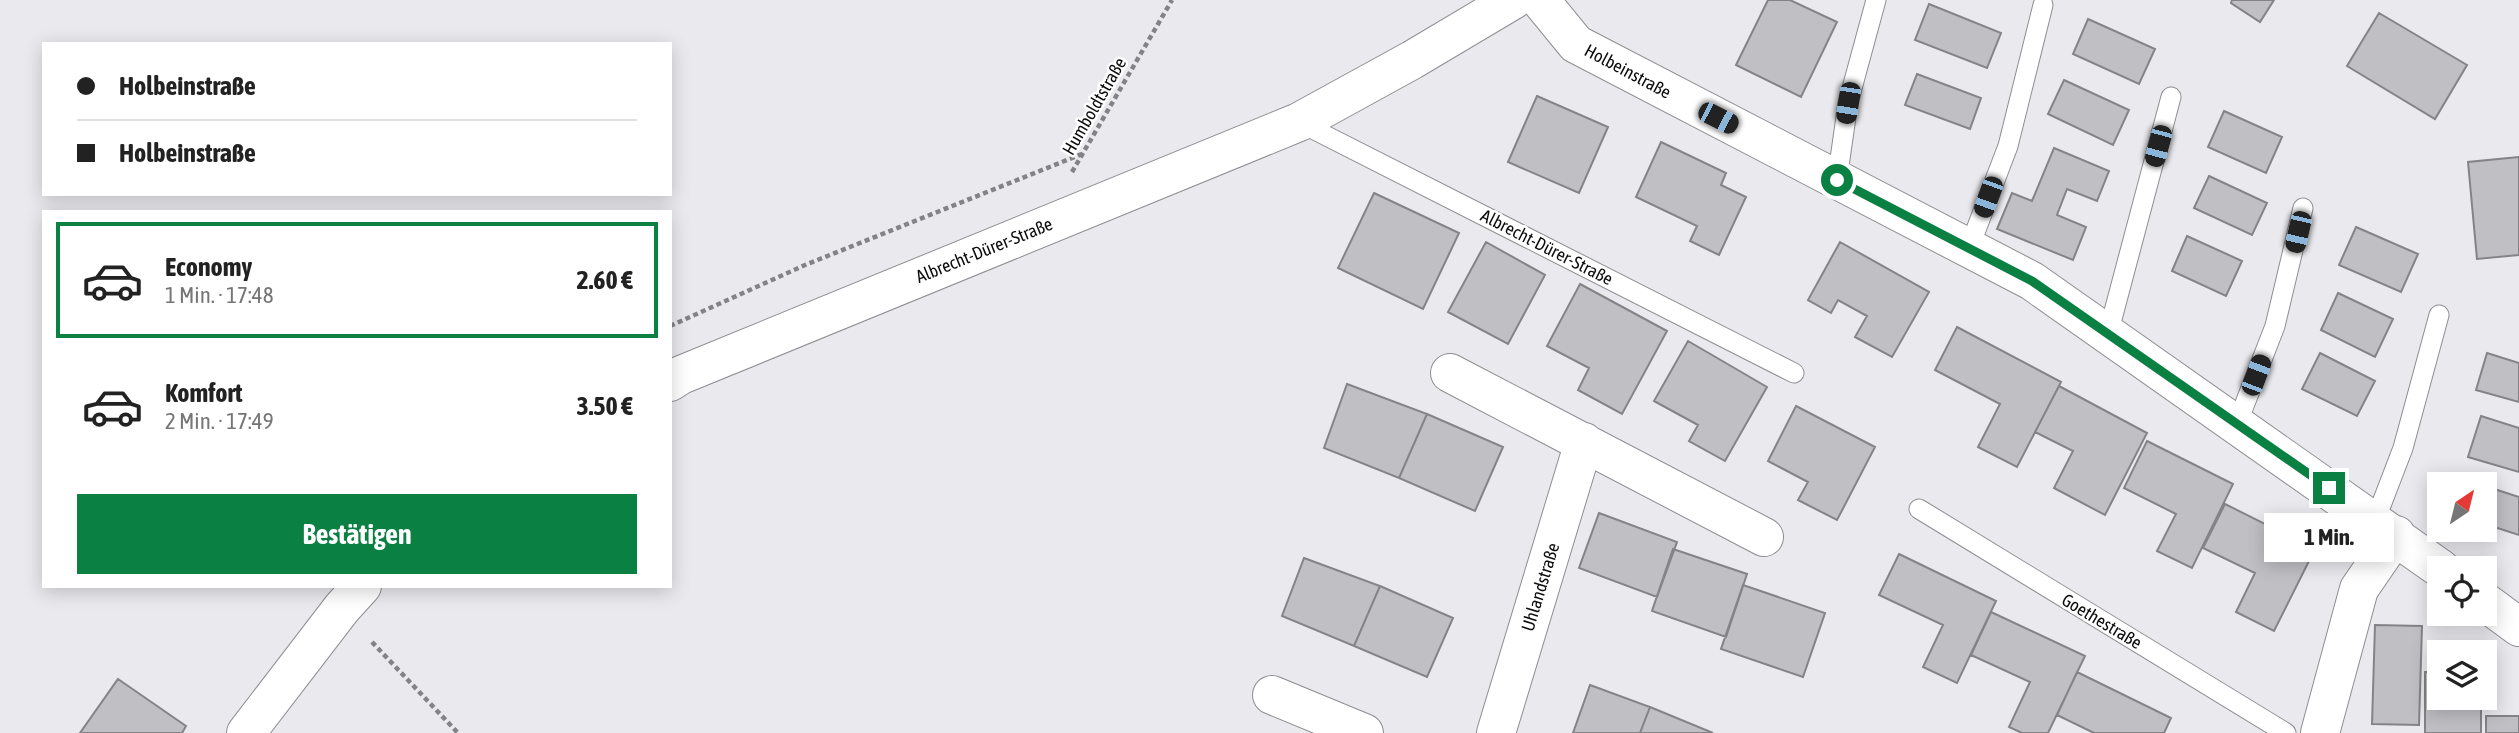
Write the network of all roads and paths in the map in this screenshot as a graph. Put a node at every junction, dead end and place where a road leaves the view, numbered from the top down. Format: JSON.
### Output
{"nodes":[{"id":1,"x":1172,"y":0,"type":"edge"},
{"id":2,"x":1513,"y":0,"type":"edge"},
{"id":3,"x":1540,"y":0,"type":"edge"},
{"id":4,"x":1876,"y":0,"type":"edge"},
{"id":5,"x":2043,"y":5,"type":"dead end"},
{"id":6,"x":2171,"y":97,"type":"dead end"},
{"id":7,"x":1299,"y":122,"type":"junction"},
{"id":8,"x":1082,"y":154,"type":"junction"},
{"id":9,"x":1837,"y":180,"type":"junction"},
{"id":10,"x":2303,"y":208,"type":"dead end"},
{"id":11,"x":1040,"y":227,"type":"junction"},
{"id":12,"x":1969,"y":248,"type":"junction"},
{"id":13,"x":2439,"y":315,"type":"dead end"},
{"id":14,"x":672,"y":325,"type":"edge"},
{"id":15,"x":2108,"y":334,"type":"junction"},
{"id":16,"x":1450,"y":373,"type":"dead end"},
{"id":17,"x":1794,"y":373,"type":"dead end"},
{"id":18,"x":672,"y":381,"type":"edge"},
{"id":19,"x":2237,"y":424,"type":"junction"},
{"id":20,"x":1584,"y":442,"type":"junction"},
{"id":21,"x":1919,"y":509,"type":"dead end"},
{"id":22,"x":2385,"y":528,"type":"junction"},
{"id":23,"x":1764,"y":537,"type":"dead end"},
{"id":24,"x":2427,"y":559,"type":"edge"},
{"id":25,"x":360,"y":588,"type":"edge"},
{"id":26,"x":2497,"y":611,"type":"edge"},
{"id":27,"x":2519,"y":627,"type":"edge"},
{"id":28,"x":372,"y":642,"type":"dead end"},
{"id":29,"x":1272,"y":695,"type":"dead end"},
{"id":30,"x":246,"y":733,"type":"edge"},
{"id":31,"x":458,"y":733,"type":"edge"},
{"id":32,"x":1364,"y":733,"type":"edge"},
{"id":33,"x":1496,"y":733,"type":"edge"},
{"id":34,"x":2286,"y":733,"type":"edge"},
{"id":35,"x":2320,"y":733,"type":"edge"}],
"edges":[{"from":1,"to":8,"type":"path","name":"Humboldtstraße"},
{"from":2,"to":7,"type":"street","name":"Albrecht-Dürer-Straße"},
{"from":3,"to":9,"type":"street","name":"Holbeinstraße"},
{"from":4,"to":9,"type":"lane"},
{"from":5,"to":12,"type":"lane"},
{"from":6,"to":15,"type":"lane"},
{"from":7,"to":11,"type":"street","name":"Albrecht-Dürer-Straße"},
{"from":7,"to":17,"type":"lane","name":"Albrecht-Dürer-Straße"},
{"from":8,"to":11,"type":"path","name":"Humboldtstraße"},
{"from":8,"to":14,"type":"path"},
{"from":9,"to":12,"type":"street","name":"Holbeinstraße"},
{"from":10,"to":19,"type":"lane"},
{"from":11,"to":18,"type":"street","name":"Albrecht-Dürer-Straße"},
{"from":12,"to":15,"type":"street","name":"Holbeinstraße"},
{"from":13,"to":22,"type":"lane"},
{"from":15,"to":19,"type":"street","name":"Holbeinstraße"},
{"from":16,"to":20,"type":"street"},
{"from":19,"to":22,"type":"street","name":"Holbeinstraße"},
{"from":20,"to":23,"type":"street"},
{"from":20,"to":33,"type":"street","name":"Uhlandstraße"},
{"from":21,"to":34,"type":"lane","name":"Goethestraße"},
{"from":22,"to":24,"type":"street","name":"Holbeinstraße"},
{"from":22,"to":35,"type":"street"},
{"from":25,"to":30,"type":"street"},
{"from":26,"to":27,"type":"street"},
{"from":28,"to":31,"type":"path"},
{"from":29,"to":32,"type":"street"}]}
